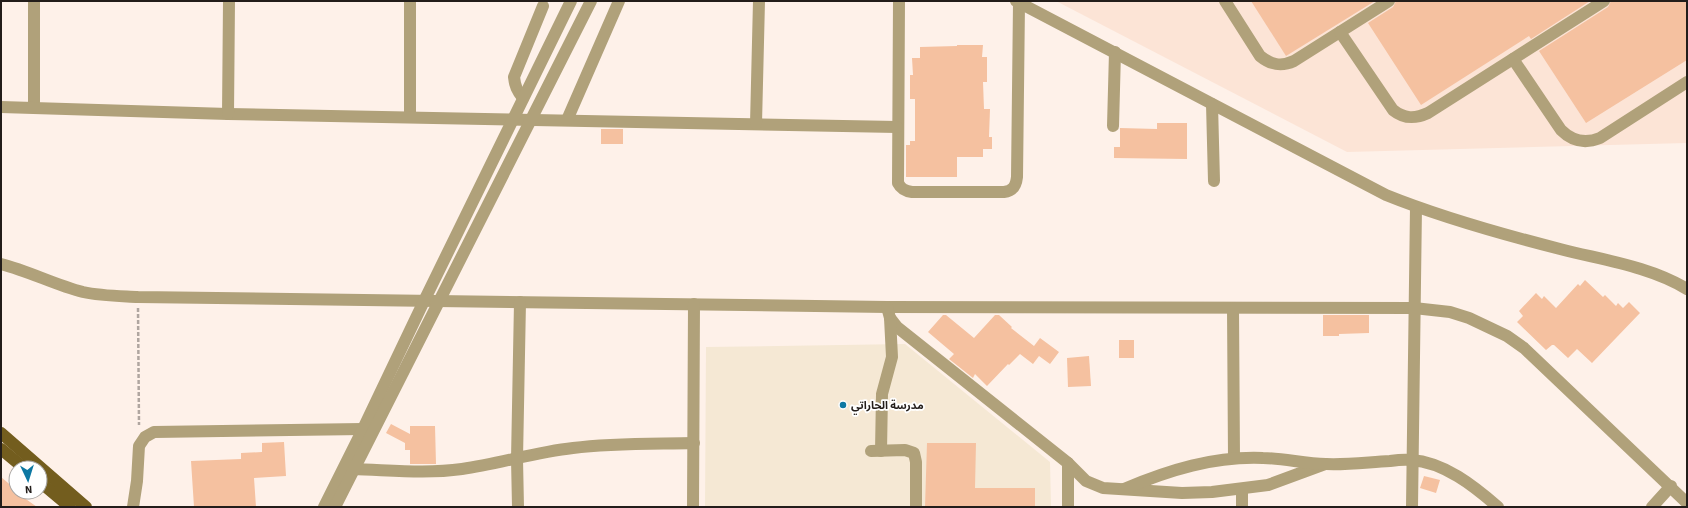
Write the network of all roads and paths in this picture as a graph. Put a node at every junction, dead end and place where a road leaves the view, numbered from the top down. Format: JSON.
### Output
{"nodes":[{"id":1,"x":34,"y":1,"type":"edge"},
{"id":2,"x":230,"y":1,"type":"edge"},
{"id":3,"x":410,"y":1,"type":"edge"},
{"id":4,"x":571,"y":1,"type":"edge"},
{"id":5,"x":591,"y":1,"type":"edge"},
{"id":6,"x":619,"y":1,"type":"edge"},
{"id":7,"x":759,"y":1,"type":"edge"},
{"id":8,"x":899,"y":1,"type":"edge"},
{"id":9,"x":1225,"y":1,"type":"edge"},
{"id":10,"x":1389,"y":1,"type":"edge"},
{"id":11,"x":1604,"y":1,"type":"edge"},
{"id":12,"x":1018,"y":2,"type":"edge"},
{"id":13,"x":543,"y":6,"type":"dead end"},
{"id":14,"x":1340,"y":32,"type":"junction"},
{"id":15,"x":1115,"y":52,"type":"junction"},
{"id":16,"x":1513,"y":59,"type":"junction"},
{"id":17,"x":1687,"y":82,"type":"edge"},
{"id":18,"x":523,"y":98,"type":"junction"},
{"id":19,"x":1212,"y":104,"type":"junction"},
{"id":20,"x":1,"y":107,"type":"edge"},
{"id":21,"x":34,"y":107,"type":"junction"},
{"id":22,"x":228,"y":114,"type":"junction"},
{"id":23,"x":410,"y":117,"type":"junction"},
{"id":24,"x":513,"y":118,"type":"junction"},
{"id":25,"x":531,"y":119,"type":"junction"},
{"id":26,"x":567,"y":120,"type":"junction"},
{"id":27,"x":756,"y":124,"type":"junction"},
{"id":28,"x":1113,"y":126,"type":"dead end"},
{"id":29,"x":897,"y":127,"type":"junction"},
{"id":30,"x":1214,"y":181,"type":"dead end"},
{"id":31,"x":1416,"y":207,"type":"junction"},
{"id":32,"x":1,"y":264,"type":"edge"},
{"id":33,"x":1687,"y":289,"type":"edge"},
{"id":34,"x":138,"y":297,"type":"junction"},
{"id":35,"x":424,"y":301,"type":"junction"},
{"id":36,"x":439,"y":301,"type":"junction"},
{"id":37,"x":520,"y":302,"type":"junction"},
{"id":38,"x":694,"y":304,"type":"junction"},
{"id":39,"x":1233,"y":308,"type":"junction"},
{"id":40,"x":1414,"y":308,"type":"junction"},
{"id":41,"x":888,"y":313,"type":"junction"},
{"id":42,"x":364,"y":429,"type":"junction"},
{"id":43,"x":1,"y":433,"type":"edge"},
{"id":44,"x":694,"y":443,"type":"junction"},
{"id":45,"x":139,"y":446,"type":"junction"},
{"id":46,"x":1,"y":449,"type":"edge"},
{"id":47,"x":1234,"y":458,"type":"junction"},
{"id":48,"x":517,"y":459,"type":"junction"},
{"id":49,"x":14,"y":460,"type":"edge"},
{"id":50,"x":1412,"y":460,"type":"junction"},
{"id":51,"x":1068,"y":463,"type":"junction"},
{"id":52,"x":1325,"y":464,"type":"junction"},
{"id":53,"x":353,"y":469,"type":"junction"},
{"id":54,"x":1671,"y":486,"type":"junction"},
{"id":55,"x":48,"y":489,"type":"edge"},
{"id":56,"x":1242,"y":489,"type":"junction"},
{"id":57,"x":1122,"y":490,"type":"junction"},
{"id":58,"x":1687,"y":503,"type":"edge"},
{"id":59,"x":70,"y":507,"type":"edge"},
{"id":60,"x":86,"y":507,"type":"edge"},
{"id":61,"x":133,"y":507,"type":"edge"},
{"id":62,"x":324,"y":507,"type":"edge"},
{"id":63,"x":335,"y":507,"type":"edge"},
{"id":64,"x":518,"y":507,"type":"edge"},
{"id":65,"x":693,"y":507,"type":"edge"},
{"id":66,"x":916,"y":507,"type":"edge"},
{"id":67,"x":1068,"y":507,"type":"edge"},
{"id":68,"x":1242,"y":507,"type":"edge"},
{"id":69,"x":1412,"y":507,"type":"edge"},
{"id":70,"x":1498,"y":507,"type":"edge"},
{"id":71,"x":1652,"y":507,"type":"edge"}],
"edges":[{"from":1,"to":21,"type":"street"},
{"from":2,"to":22,"type":"street"},
{"from":3,"to":23,"type":"street"},
{"from":4,"to":18,"type":"street"},
{"from":5,"to":25,"type":"street"},
{"from":6,"to":26,"type":"street"},
{"from":7,"to":27,"type":"street"},
{"from":8,"to":29,"type":"street"},
{"from":9,"to":14,"type":"street"},
{"from":10,"to":14,"type":"street"},
{"from":11,"to":16,"type":"street"},
{"from":12,"to":15,"type":"street"},
{"from":12,"to":29,"type":"street"},
{"from":13,"to":18,"type":"street"},
{"from":14,"to":16,"type":"street"},
{"from":15,"to":19,"type":"street"},
{"from":15,"to":28,"type":"street"},
{"from":16,"to":17,"type":"street"},
{"from":18,"to":24,"type":"street"},
{"from":19,"to":30,"type":"street"},
{"from":19,"to":31,"type":"street"},
{"from":20,"to":21,"type":"street"},
{"from":21,"to":22,"type":"street"},
{"from":22,"to":23,"type":"street"},
{"from":23,"to":24,"type":"street"},
{"from":24,"to":25,"type":"street"},
{"from":24,"to":35,"type":"street"},
{"from":25,"to":26,"type":"street"},
{"from":25,"to":36,"type":"street"},
{"from":26,"to":27,"type":"street"},
{"from":27,"to":29,"type":"street"},
{"from":31,"to":33,"type":"street"},
{"from":31,"to":40,"type":"street"},
{"from":32,"to":34,"type":"street"},
{"from":34,"to":35,"type":"street"},
{"from":34,"to":45,"type":"path"},
{"from":35,"to":36,"type":"street"},
{"from":35,"to":42,"type":"street"},
{"from":36,"to":37,"type":"street"},
{"from":36,"to":53,"type":"street"},
{"from":37,"to":38,"type":"street"},
{"from":37,"to":48,"type":"street"},
{"from":38,"to":41,"type":"street"},
{"from":38,"to":44,"type":"street"},
{"from":39,"to":40,"type":"street"},
{"from":39,"to":41,"type":"street"},
{"from":39,"to":47,"type":"street"},
{"from":40,"to":50,"type":"street"},
{"from":40,"to":54,"type":"street"},
{"from":41,"to":51,"type":"street"},
{"from":41,"to":66,"type":"street"},
{"from":42,"to":45,"type":"street"},
{"from":42,"to":62,"type":"street"},
{"from":43,"to":60,"type":"main road"},
{"from":44,"to":48,"type":"street"},
{"from":44,"to":65,"type":"street"},
{"from":45,"to":61,"type":"street"},
{"from":46,"to":49,"type":"main road"},
{"from":47,"to":52,"type":"street"},
{"from":47,"to":57,"type":"street"},
{"from":48,"to":53,"type":"street"},
{"from":48,"to":64,"type":"street"},
{"from":50,"to":52,"type":"street"},
{"from":50,"to":69,"type":"street"},
{"from":50,"to":70,"type":"street"},
{"from":51,"to":57,"type":"street"},
{"from":51,"to":67,"type":"street"},
{"from":52,"to":56,"type":"street"},
{"from":53,"to":63,"type":"street"},
{"from":54,"to":58,"type":"street"},
{"from":54,"to":71,"type":"street"},
{"from":55,"to":59,"type":"main road"},
{"from":56,"to":57,"type":"street"},
{"from":56,"to":68,"type":"street"}]}
